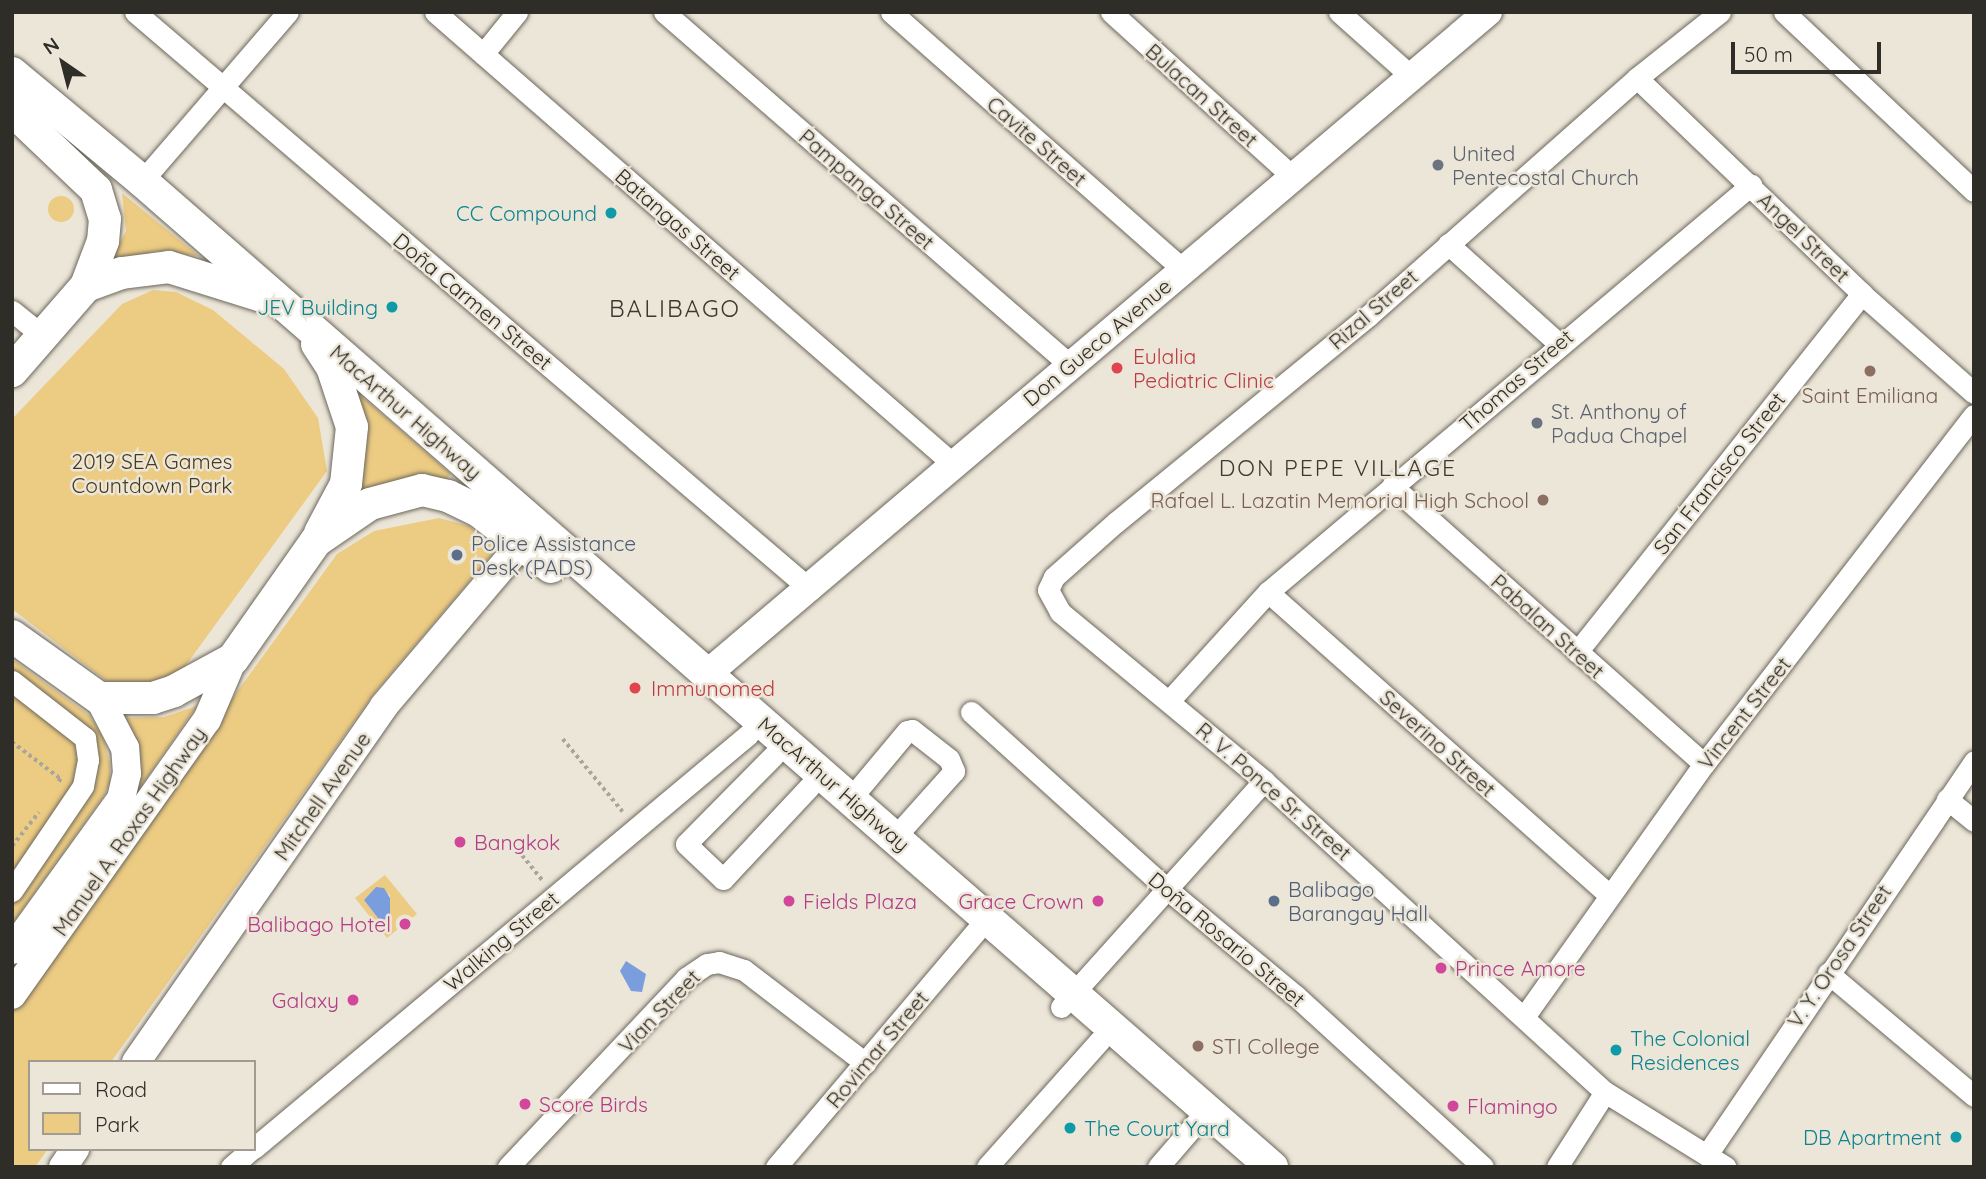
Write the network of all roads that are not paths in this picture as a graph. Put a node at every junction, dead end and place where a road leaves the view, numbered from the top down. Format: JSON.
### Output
{"nodes":[{"id":1,"x":135,"y":12,"type":"edge"},
{"id":2,"x":288,"y":12,"type":"edge"},
{"id":3,"x":435,"y":12,"type":"edge"},
{"id":4,"x":517,"y":12,"type":"edge"},
{"id":5,"x":664,"y":12,"type":"edge"},
{"id":6,"x":891,"y":12,"type":"edge"},
{"id":7,"x":1111,"y":12,"type":"edge"},
{"id":8,"x":1339,"y":12,"type":"edge"},
{"id":9,"x":1489,"y":12,"type":"edge"},
{"id":10,"x":1720,"y":12,"type":"edge"},
{"id":11,"x":1784,"y":12,"type":"edge"},
{"id":12,"x":482,"y":54,"type":"junction"},
{"id":13,"x":12,"y":73,"type":"edge"},
{"id":14,"x":1412,"y":77,"type":"junction"},
{"id":15,"x":1637,"y":78,"type":"junction"},
{"id":16,"x":223,"y":89,"type":"junction"},
{"id":17,"x":12,"y":110,"type":"edge"},
{"id":18,"x":1293,"y":177,"type":"junction"},
{"id":19,"x":142,"y":181,"type":"junction"},
{"id":20,"x":1751,"y":185,"type":"junction"},
{"id":21,"x":1974,"y":191,"type":"edge"},
{"id":22,"x":1448,"y":244,"type":"junction"},
{"id":23,"x":1184,"y":269,"type":"junction"},
{"id":24,"x":86,"y":286,"type":"junction"},
{"id":25,"x":1861,"y":294,"type":"junction"},
{"id":26,"x":282,"y":304,"type":"junction"},
{"id":27,"x":12,"y":311,"type":"edge"},
{"id":28,"x":306,"y":325,"type":"junction"},
{"id":29,"x":43,"y":336,"type":"junction"},
{"id":30,"x":1558,"y":343,"type":"junction"},
{"id":31,"x":1070,"y":365,"type":"junction"},
{"id":32,"x":12,"y":371,"type":"edge"},
{"id":33,"x":1974,"y":393,"type":"edge"},
{"id":34,"x":1974,"y":415,"type":"edge"},
{"id":35,"x":953,"y":464,"type":"junction"},
{"id":36,"x":1392,"y":486,"type":"junction"},
{"id":37,"x":316,"y":541,"type":"junction"},
{"id":38,"x":522,"y":542,"type":"junction"},
{"id":39,"x":811,"y":590,"type":"junction"},
{"id":40,"x":1268,"y":593,"type":"junction"},
{"id":41,"x":1060,"y":612,"type":"joint"},
{"id":42,"x":12,"y":636,"type":"edge"},
{"id":43,"x":1577,"y":652,"type":"junction"},
{"id":44,"x":233,"y":659,"type":"junction"},
{"id":45,"x":707,"y":674,"type":"junction"},
{"id":46,"x":12,"y":681,"type":"edge"},
{"id":47,"x":99,"y":698,"type":"junction"},
{"id":48,"x":1170,"y":701,"type":"junction"},
{"id":49,"x":971,"y":712,"type":"dead end"},
{"id":50,"x":749,"y":734,"type":"junction"},
{"id":51,"x":774,"y":755,"type":"junction"},
{"id":52,"x":1974,"y":761,"type":"edge"},
{"id":53,"x":1704,"y":764,"type":"junction"},
{"id":54,"x":1264,"y":781,"type":"junction"},
{"id":55,"x":810,"y":786,"type":"junction"},
{"id":56,"x":851,"y":799,"type":"junction"},
{"id":57,"x":1947,"y":799,"type":"junction"},
{"id":58,"x":1974,"y":821,"type":"edge"},
{"id":59,"x":895,"y":837,"type":"junction"},
{"id":60,"x":1167,"y":889,"type":"junction"},
{"id":61,"x":12,"y":891,"type":"edge"},
{"id":62,"x":1608,"y":894,"type":"junction"},
{"id":63,"x":976,"y":931,"type":"junction"},
{"id":64,"x":12,"y":950,"type":"edge"},
{"id":65,"x":1828,"y":973,"type":"junction"},
{"id":66,"x":12,"y":995,"type":"edge"},
{"id":67,"x":1068,"y":1000,"type":"junction"},
{"id":68,"x":1524,"y":1017,"type":"junction"},
{"id":69,"x":1100,"y":1040,"type":"junction"},
{"id":70,"x":137,"y":1060,"type":"edge"},
{"id":71,"x":865,"y":1063,"type":"junction"},
{"id":72,"x":1605,"y":1092,"type":"junction"},
{"id":73,"x":1974,"y":1096,"type":"edge"},
{"id":74,"x":1196,"y":1123,"type":"junction"},
{"id":75,"x":256,"y":1146,"type":"edge"},
{"id":76,"x":74,"y":1151,"type":"edge"},
{"id":77,"x":250,"y":1151,"type":"edge"},
{"id":78,"x":1708,"y":1153,"type":"junction"},
{"id":79,"x":63,"y":1167,"type":"edge"},
{"id":80,"x":231,"y":1167,"type":"edge"},
{"id":81,"x":508,"y":1167,"type":"edge"},
{"id":82,"x":776,"y":1167,"type":"edge"},
{"id":83,"x":987,"y":1167,"type":"edge"},
{"id":84,"x":1158,"y":1167,"type":"edge"},
{"id":85,"x":1245,"y":1167,"type":"edge"},
{"id":86,"x":1272,"y":1167,"type":"edge"},
{"id":87,"x":1483,"y":1167,"type":"edge"},
{"id":88,"x":1557,"y":1167,"type":"edge"},
{"id":89,"x":1726,"y":1167,"type":"edge"}],
"edges":[{"from":1,"to":16,"type":"street","name":"Doña Carmen Street"},
{"from":2,"to":16,"type":"street"},
{"from":3,"to":12,"type":"street","name":"Batangas Street"},
{"from":4,"to":12,"type":"street"},
{"from":5,"to":31,"type":"street","name":"Pampanga Street"},
{"from":6,"to":23,"type":"street","name":"Cavite Street"},
{"from":7,"to":18,"type":"street","name":"Bulacan Street"},
{"from":8,"to":14,"type":"street"},
{"from":9,"to":14,"type":"main road","name":"Don Gueco Avenue"},
{"from":10,"to":15,"type":"street","name":"Rizal Street"},
{"from":11,"to":21,"type":"street"},
{"from":12,"to":35,"type":"street","name":"Batangas Street"},
{"from":13,"to":19,"type":"highway","name":"MacArthur Highway"},
{"from":14,"to":18,"type":"main road","name":"Don Gueco Avenue"},
{"from":15,"to":20,"type":"street","name":"Angel Street"},
{"from":15,"to":22,"type":"street","name":"Rizal Street"},
{"from":16,"to":19,"type":"street"},
{"from":16,"to":39,"type":"street","name":"Doña Carmen Street"},
{"from":17,"to":24,"type":"highway"},
{"from":18,"to":23,"type":"main road","name":"Don Gueco Avenue"},
{"from":19,"to":26,"type":"highway","name":"MacArthur Highway"},
{"from":20,"to":25,"type":"street","name":"Angel Street"},
{"from":20,"to":30,"type":"street","name":"Thomas Street"},
{"from":22,"to":30,"type":"street"},
{"from":22,"to":41,"type":"street","name":"Rizal Street"},
{"from":23,"to":31,"type":"main road","name":"Don Gueco Avenue"},
{"from":24,"to":26,"type":"highway"},
{"from":24,"to":29,"type":"highway"},
{"from":25,"to":33,"type":"street","name":"Angel Street"},
{"from":25,"to":43,"type":"street","name":"San Francisco Street"},
{"from":26,"to":28,"type":"highway","name":"MacArthur Highway"},
{"from":27,"to":29,"type":"street"},
{"from":28,"to":37,"type":"highway"},
{"from":28,"to":45,"type":"highway","name":"MacArthur Highway"},
{"from":29,"to":32,"type":"highway"},
{"from":30,"to":36,"type":"street","name":"Thomas Street"},
{"from":31,"to":35,"type":"main road","name":"Don Gueco Avenue"},
{"from":34,"to":53,"type":"street","name":"Vincent Street"},
{"from":35,"to":39,"type":"main road","name":"Don Gueco Avenue"},
{"from":36,"to":40,"type":"street","name":"Thomas Street"},
{"from":36,"to":43,"type":"street","name":"Pabalan Street"},
{"from":37,"to":38,"type":"highway","name":"MacArthur Highway"},
{"from":37,"to":44,"type":"highway","name":"MacArthur Highway"},
{"from":38,"to":50,"type":"highway","name":"MacArthur Highway"},
{"from":38,"to":70,"type":"main road","name":"Mitchell Avenue"},
{"from":39,"to":45,"type":"main road","name":"Don Gueco Avenue"},
{"from":40,"to":48,"type":"street","name":"Thomas Street"},
{"from":40,"to":62,"type":"street","name":"Severino Street"},
{"from":41,"to":48,"type":"street","name":"R. V. Ponce Sr. Street"},
{"from":42,"to":47,"type":"highway"},
{"from":43,"to":53,"type":"street","name":"Pabalan Street"},
{"from":44,"to":47,"type":"highway","name":"MacArthur Highway"},
{"from":44,"to":66,"type":"main road","name":"Manuel A. Roxas Highway"},
{"from":45,"to":56,"type":"highway","name":"MacArthur Highway"},
{"from":46,"to":61,"type":"street"},
{"from":47,"to":64,"type":"main road","name":"Manuel A. Roxas Highway"},
{"from":48,"to":54,"type":"street","name":"R. V. Ponce Sr. Street"},
{"from":49,"to":60,"type":"street","name":"Doña Rosario Street"},
{"from":50,"to":51,"type":"highway","name":"MacArthur Highway"},
{"from":50,"to":75,"type":"street","name":"Walking Street"},
{"from":51,"to":55,"type":"highway","name":"MacArthur Highway"},
{"from":51,"to":55,"type":"street"},
{"from":52,"to":57,"type":"street","name":"V. Y. Orosa Street"},
{"from":53,"to":62,"type":"street","name":"Vincent Street"},
{"from":54,"to":60,"type":"street"},
{"from":54,"to":68,"type":"street","name":"R. V. Ponce Sr. Street"},
{"from":55,"to":63,"type":"highway","name":"MacArthur Highway"},
{"from":56,"to":59,"type":"highway","name":"MacArthur Highway"},
{"from":56,"to":59,"type":"street"},
{"from":57,"to":58,"type":"street"},
{"from":57,"to":65,"type":"street","name":"V. Y. Orosa Street"},
{"from":59,"to":67,"type":"highway","name":"MacArthur Highway"},
{"from":60,"to":67,"type":"street"},
{"from":60,"to":87,"type":"street","name":"Doña Rosario Street"},
{"from":62,"to":68,"type":"street","name":"Vincent Street"},
{"from":63,"to":67,"type":"highway","name":"MacArthur Highway"},
{"from":63,"to":71,"type":"street","name":"Rovimar Street"},
{"from":65,"to":73,"type":"street"},
{"from":65,"to":78,"type":"street","name":"V. Y. Orosa Street"},
{"from":67,"to":69,"type":"highway","name":"MacArthur Highway"},
{"from":67,"to":86,"type":"highway","name":"MacArthur Highway"},
{"from":68,"to":72,"type":"street","name":"R. V. Ponce Sr. Street"},
{"from":69,"to":74,"type":"highway","name":"MacArthur Highway"},
{"from":69,"to":83,"type":"street"},
{"from":71,"to":81,"type":"street","name":"Vian Street"},
{"from":71,"to":82,"type":"street","name":"Rovimar Street"},
{"from":72,"to":78,"type":"street","name":"R. V. Ponce Sr. Street"},
{"from":72,"to":88,"type":"street"},
{"from":74,"to":84,"type":"street"},
{"from":74,"to":85,"type":"highway","name":"MacArthur Highway"},
{"from":76,"to":79,"type":"main road"},
{"from":77,"to":80,"type":"street","name":"Walking Street"},
{"from":78,"to":89,"type":"street","name":"R. V. Ponce Sr. Street"}]}
